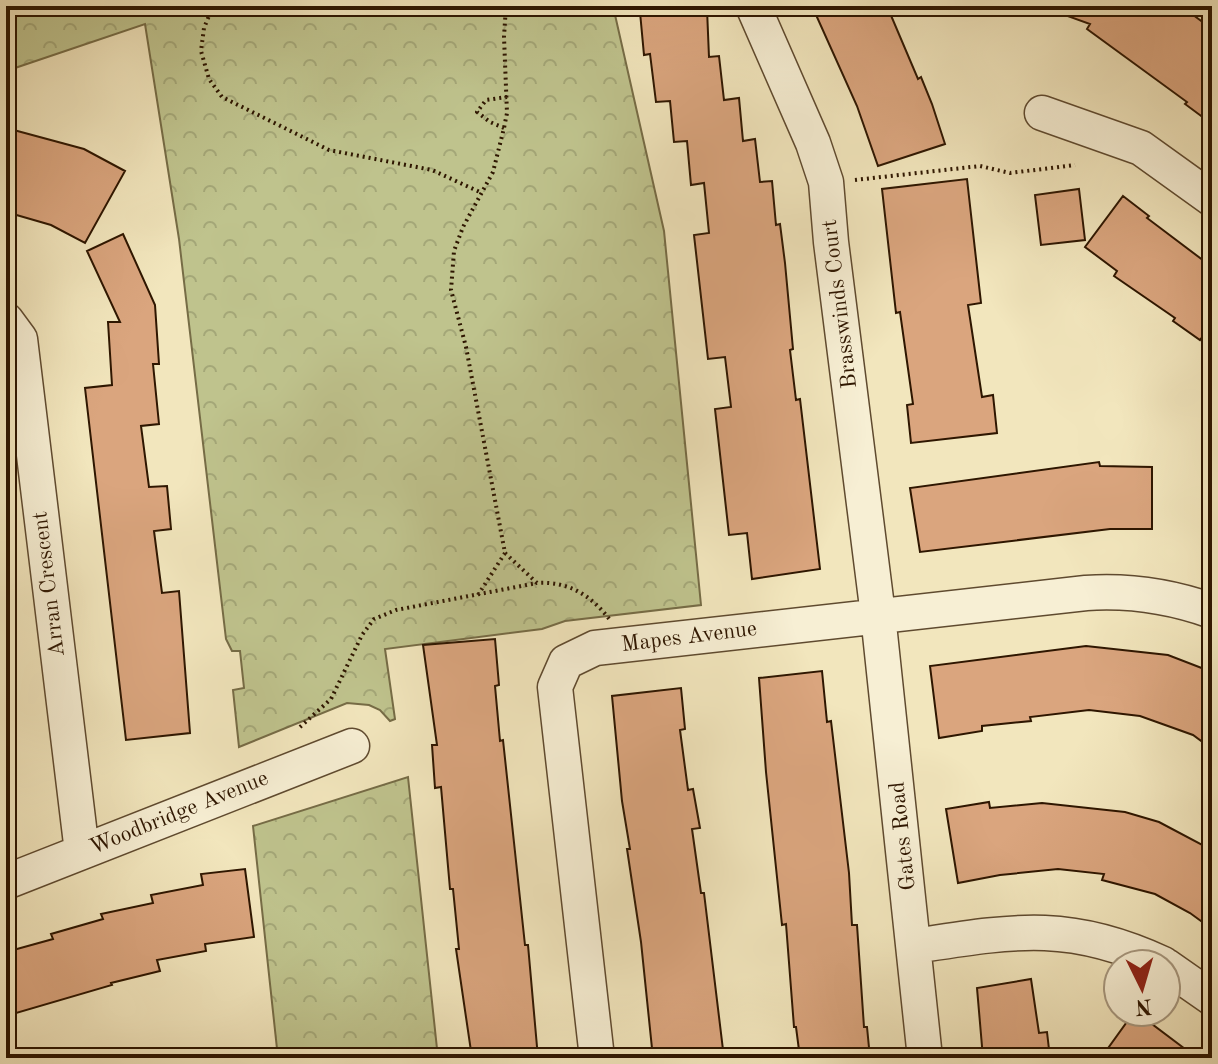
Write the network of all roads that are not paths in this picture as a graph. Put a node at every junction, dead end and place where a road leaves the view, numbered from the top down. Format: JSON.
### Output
{"nodes":[{"id":1,"x":753,"y":6,"type":"edge"},
{"id":2,"x":1042,"y":113,"type":"dead end"},
{"id":3,"x":1212,"y":199,"type":"edge"},
{"id":4,"x":6,"y":320,"type":"edge"},
{"id":5,"x":1212,"y":611,"type":"edge"},
{"id":6,"x":878,"y":615,"type":"junction"},
{"id":7,"x":352,"y":746,"type":"dead end"},
{"id":8,"x":82,"y":852,"type":"junction"},
{"id":9,"x":6,"y":882,"type":"edge"},
{"id":10,"x":915,"y":946,"type":"junction"},
{"id":11,"x":1126,"y":948,"type":"edge"},
{"id":12,"x":1182,"y":977,"type":"edge"},
{"id":13,"x":1212,"y":998,"type":"edge"},
{"id":14,"x":597,"y":1058,"type":"edge"},
{"id":15,"x":925,"y":1058,"type":"edge"}],
"edges":[{"from":1,"to":6,"type":"street","name":"Brasswinds Court"},
{"from":2,"to":3,"type":"street"},
{"from":4,"to":8,"type":"street","name":"Arran Crescent"},
{"from":5,"to":6,"type":"street","name":"Mapes Avenue"},
{"from":6,"to":10,"type":"street","name":"Gates Road"},
{"from":6,"to":14,"type":"street","name":"Mapes Avenue"},
{"from":7,"to":8,"type":"street","name":"Woodbridge Avenue"},
{"from":8,"to":9,"type":"street","name":"Woodbridge Avenue"},
{"from":10,"to":11,"type":"street"},
{"from":10,"to":15,"type":"street","name":"Gates Road"},
{"from":12,"to":13,"type":"street"}]}
